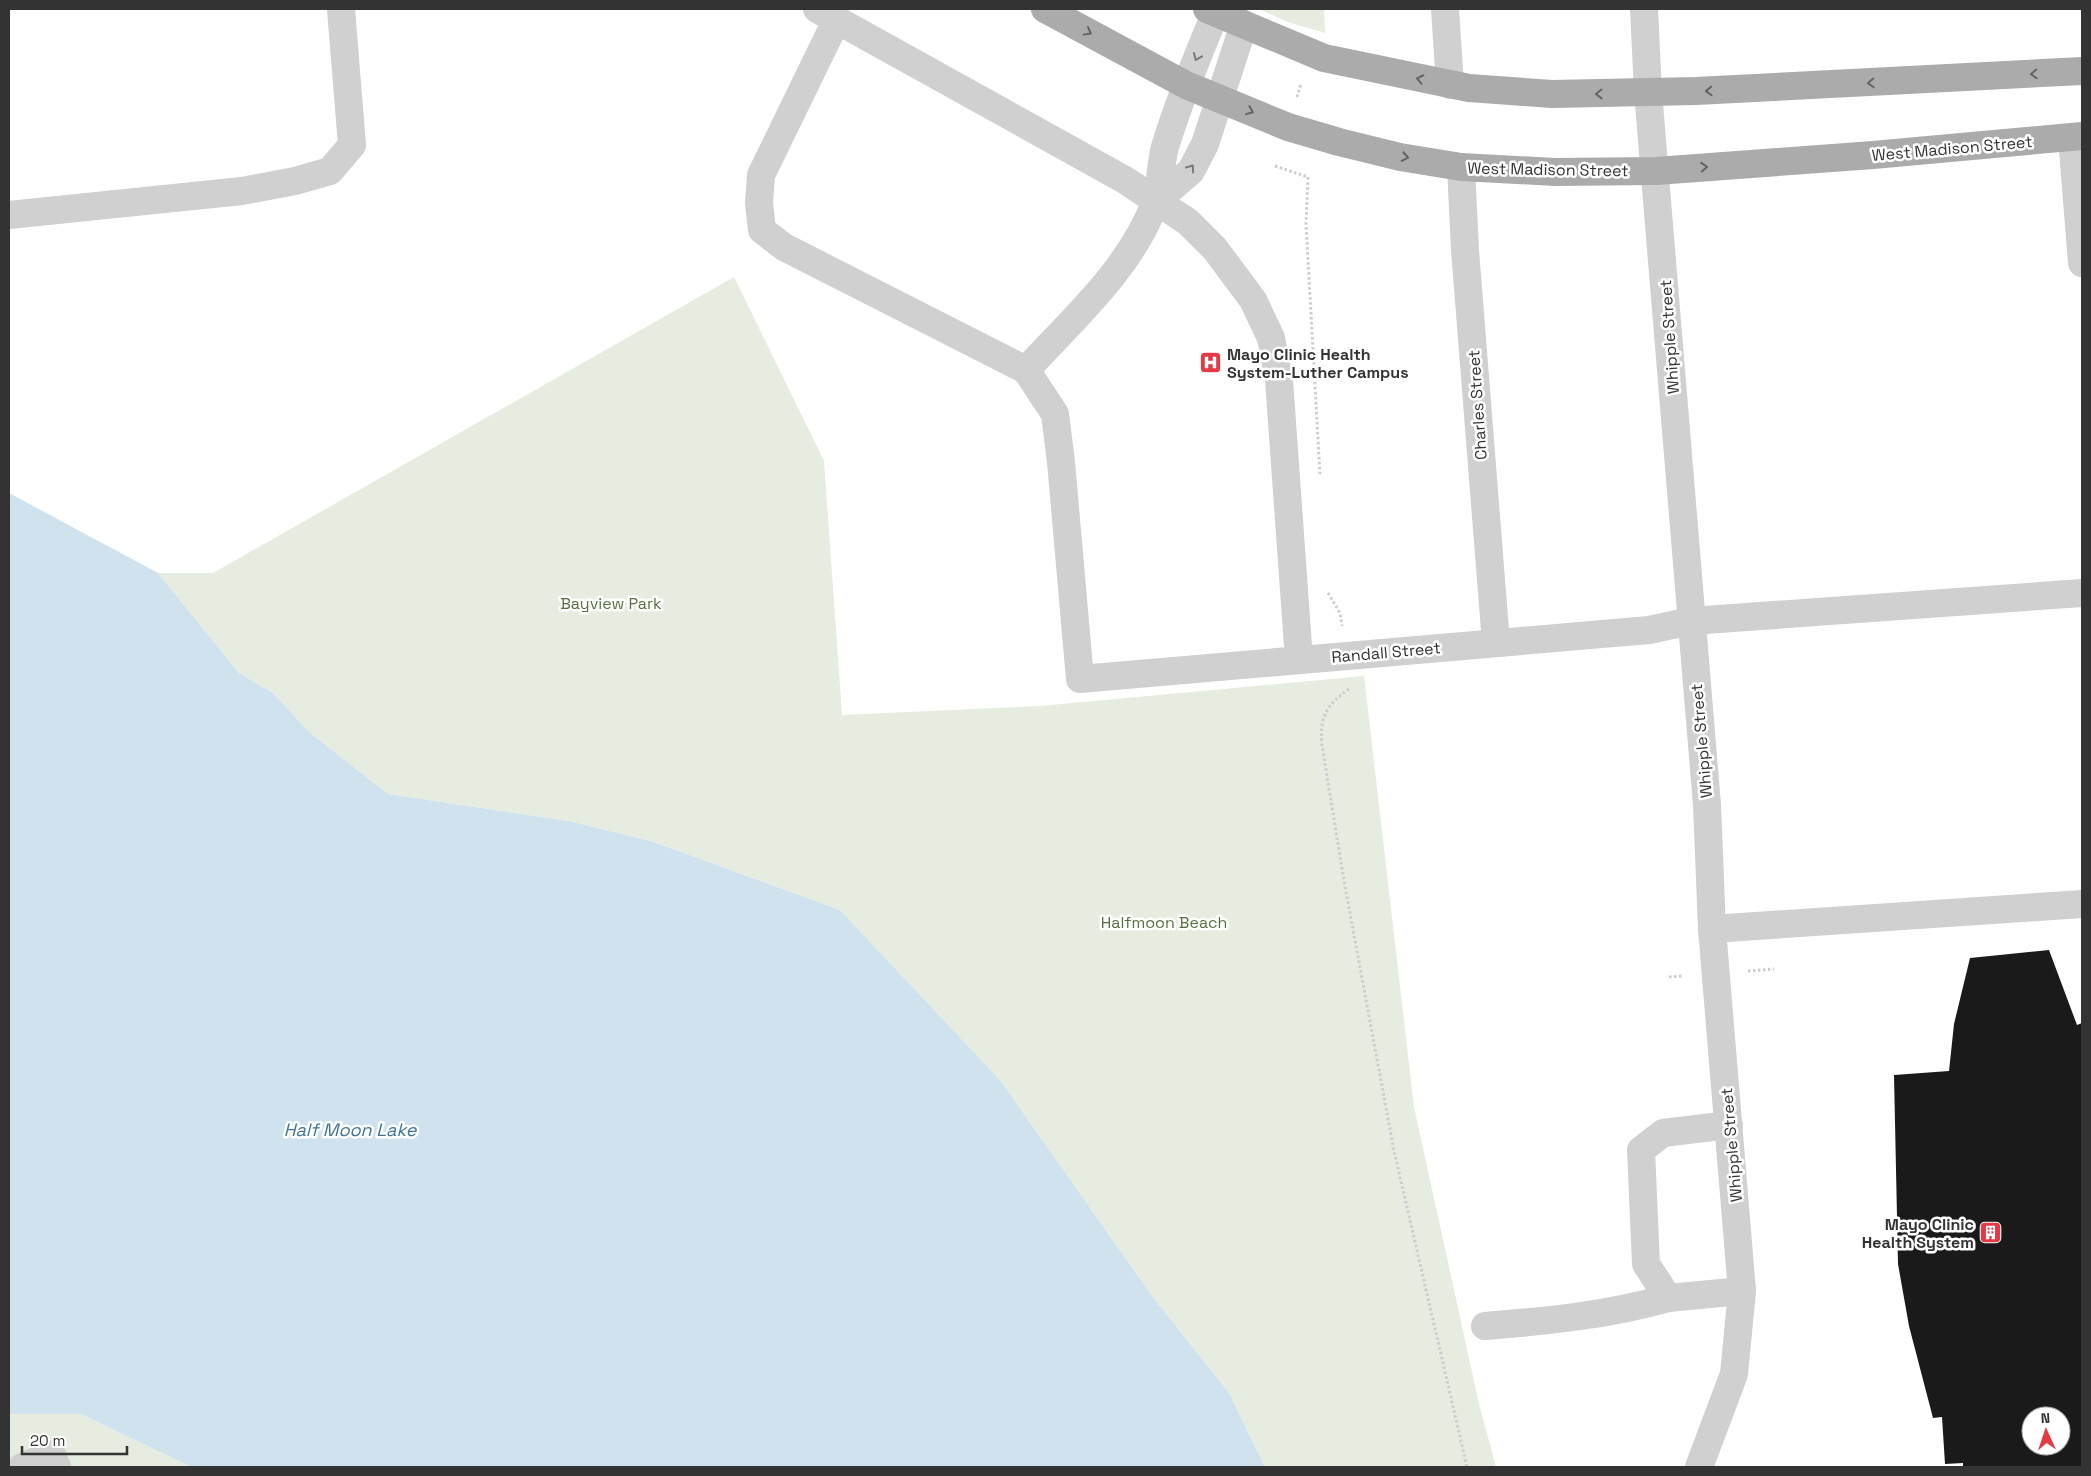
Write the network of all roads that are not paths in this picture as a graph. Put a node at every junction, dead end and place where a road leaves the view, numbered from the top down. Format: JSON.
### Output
{"nodes":[{"id":1,"x":342,"y":9,"type":"edge"},
{"id":2,"x":1045,"y":9,"type":"edge"},
{"id":3,"x":1445,"y":9,"type":"edge"},
{"id":4,"x":1644,"y":9,"type":"edge"},
{"id":5,"x":1212,"y":10,"type":"edge"},
{"id":6,"x":827,"y":14,"type":"edge"},
{"id":7,"x":1244,"y":24,"type":"junction"},
{"id":8,"x":2082,"y":71,"type":"edge"},
{"id":9,"x":1186,"y":85,"type":"junction"},
{"id":10,"x":1450,"y":85,"type":"junction"},
{"id":11,"x":1648,"y":92,"type":"junction"},
{"id":12,"x":1220,"y":99,"type":"junction"},
{"id":13,"x":2077,"y":137,"type":"edge"},
{"id":14,"x":1461,"y":167,"type":"junction"},
{"id":15,"x":1656,"y":170,"type":"junction"},
{"id":16,"x":1156,"y":201,"type":"junction"},
{"id":17,"x":9,"y":215,"type":"edge"},
{"id":18,"x":2082,"y":263,"type":"edge"},
{"id":19,"x":1026,"y":370,"type":"junction"},
{"id":20,"x":2082,"y":593,"type":"edge"},
{"id":21,"x":1691,"y":621,"type":"junction"},
{"id":22,"x":1496,"y":643,"type":"junction"},
{"id":23,"x":1299,"y":660,"type":"junction"},
{"id":24,"x":2082,"y":904,"type":"edge"},
{"id":25,"x":1712,"y":929,"type":"junction"},
{"id":26,"x":1729,"y":1125,"type":"junction"},
{"id":27,"x":1742,"y":1291,"type":"junction"},
{"id":28,"x":1668,"y":1298,"type":"junction"},
{"id":29,"x":1484,"y":1326,"type":"dead end"},
{"id":30,"x":22,"y":1467,"type":"edge"},
{"id":31,"x":57,"y":1467,"type":"edge"},
{"id":32,"x":1699,"y":1467,"type":"edge"}],
"edges":[{"from":1,"to":17,"type":"street"},
{"from":2,"to":9,"type":"main road","name":"West Madison Street","one_way":true},
{"from":3,"to":10,"type":"street"},
{"from":4,"to":11,"type":"street","name":"Whipple Street"},
{"from":5,"to":7,"type":"main road"},
{"from":5,"to":9,"type":"street","one_way":true},
{"from":6,"to":16,"type":"street"},
{"from":6,"to":19,"type":"street"},
{"from":10,"to":7,"type":"main road","one_way":true},
{"from":7,"to":12,"type":"street"},
{"from":8,"to":11,"type":"main road","one_way":true},
{"from":9,"to":12,"type":"main road","name":"West Madison Street"},
{"from":9,"to":16,"type":"street"},
{"from":11,"to":10,"type":"main road","one_way":true},
{"from":11,"to":15,"type":"street","name":"Whipple Street"},
{"from":12,"to":14,"type":"main road","name":"West Madison Street","one_way":true},
{"from":16,"to":12,"type":"street","one_way":true},
{"from":15,"to":13,"type":"main road","name":"West Madison Street","one_way":true},
{"from":13,"to":18,"type":"street"},
{"from":14,"to":15,"type":"main road","name":"West Madison Street"},
{"from":14,"to":22,"type":"street","name":"Charles Street"},
{"from":15,"to":21,"type":"street","name":"Whipple Street"},
{"from":16,"to":19,"type":"street"},
{"from":16,"to":23,"type":"street"},
{"from":19,"to":23,"type":"street","name":"Randall Street"},
{"from":20,"to":21,"type":"street","name":"Randall Street"},
{"from":21,"to":22,"type":"street","name":"Randall Street"},
{"from":21,"to":25,"type":"street","name":"Whipple Street"},
{"from":22,"to":23,"type":"street","name":"Randall Street"},
{"from":24,"to":25,"type":"street"},
{"from":25,"to":26,"type":"street","name":"Whipple Street"},
{"from":26,"to":27,"type":"street","name":"Whipple Street"},
{"from":26,"to":28,"type":"street"},
{"from":27,"to":28,"type":"street"},
{"from":27,"to":32,"type":"street","name":"Whipple Street"},
{"from":28,"to":29,"type":"street"},
{"from":30,"to":31,"type":"street"}]}
